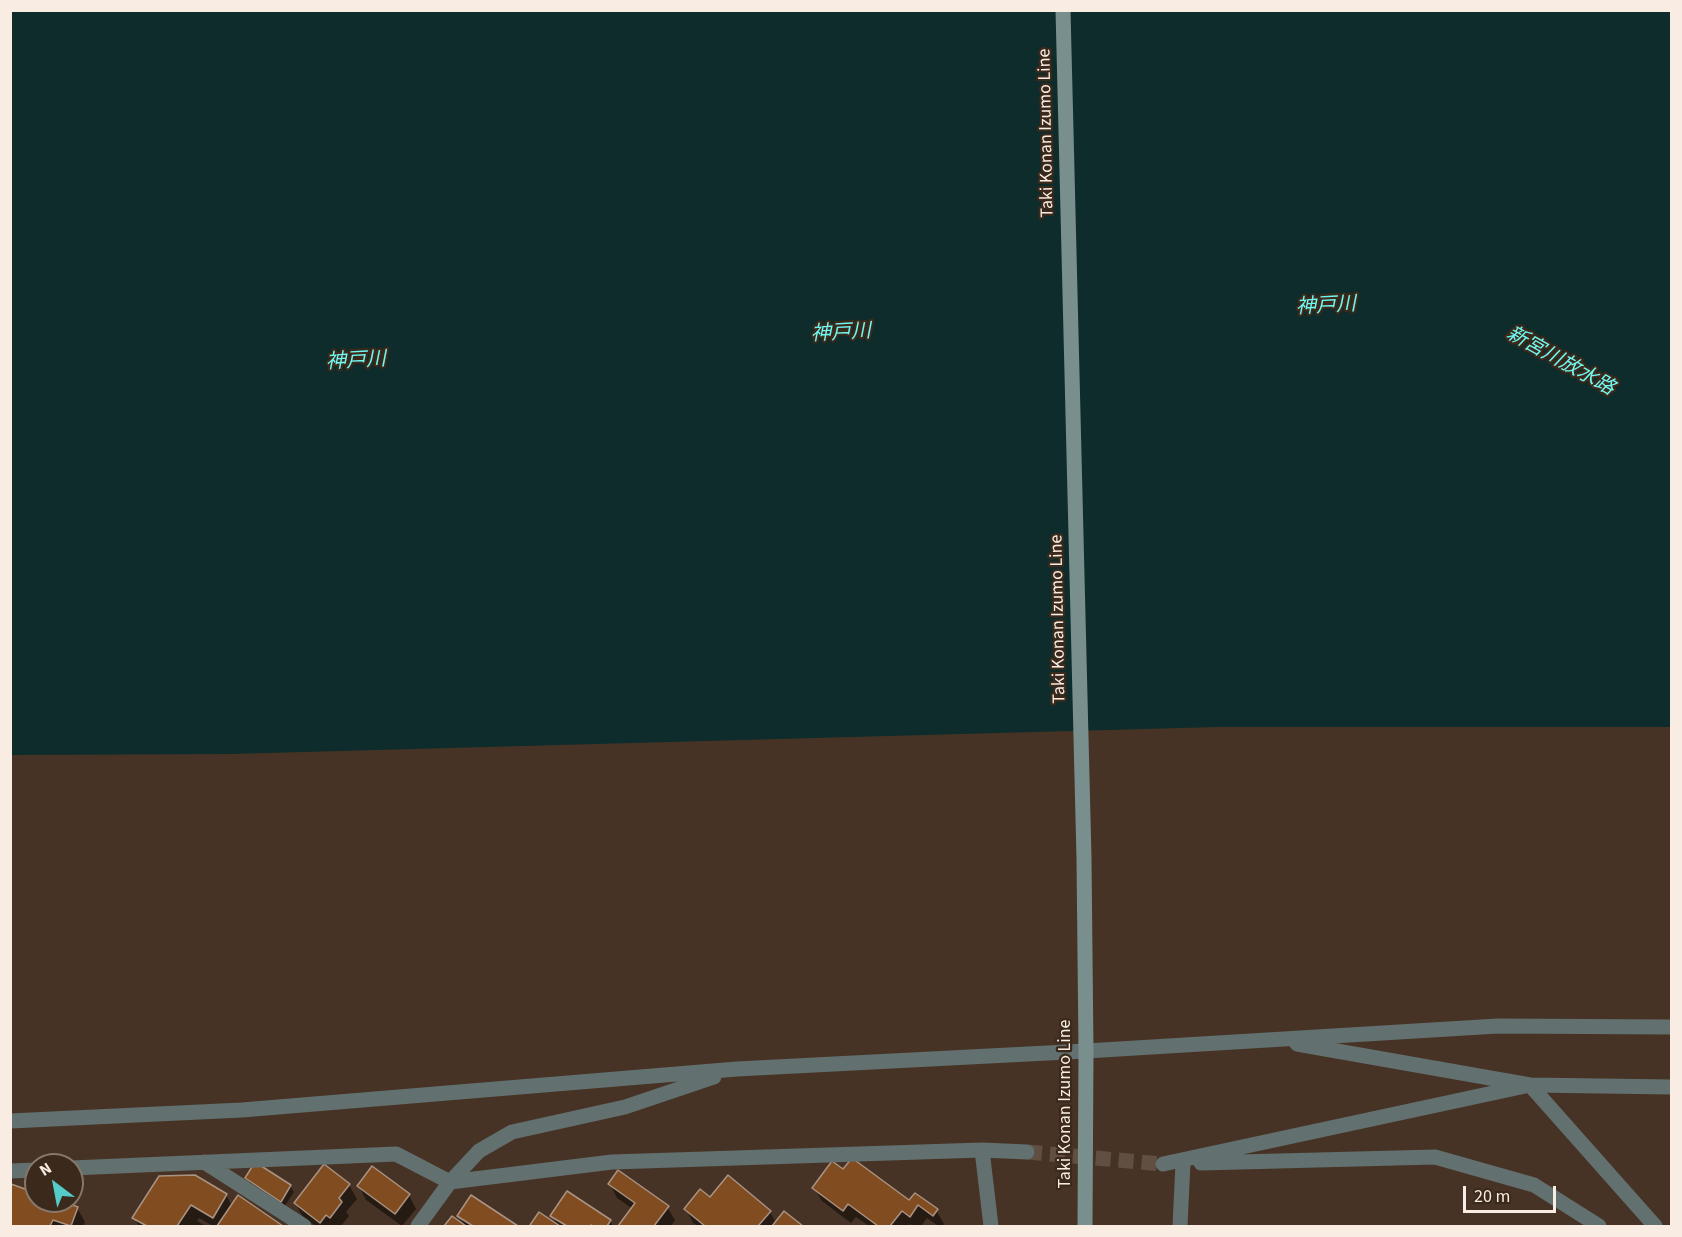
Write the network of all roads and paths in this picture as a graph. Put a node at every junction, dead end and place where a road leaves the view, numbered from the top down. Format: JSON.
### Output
{"nodes":[{"id":1,"x":1063,"y":10,"type":"edge"},
{"id":2,"x":1671,"y":1027,"type":"edge"},
{"id":3,"x":1272,"y":1040,"type":"junction"},
{"id":4,"x":1086,"y":1051,"type":"junction"},
{"id":5,"x":737,"y":1069,"type":"junction"},
{"id":6,"x":1530,"y":1085,"type":"junction"},
{"id":7,"x":1671,"y":1087,"type":"edge"},
{"id":8,"x":10,"y":1121,"type":"edge"},
{"id":9,"x":982,"y":1150,"type":"junction"},
{"id":10,"x":1027,"y":1152,"type":"tunnel mouth"},
{"id":11,"x":204,"y":1162,"type":"junction"},
{"id":12,"x":1183,"y":1163,"type":"junction"},
{"id":13,"x":84,"y":1167,"type":"edge"},
{"id":14,"x":450,"y":1182,"type":"junction"},
{"id":15,"x":304,"y":1227,"type":"edge"},
{"id":16,"x":418,"y":1227,"type":"edge"},
{"id":17,"x":991,"y":1227,"type":"edge"},
{"id":18,"x":1085,"y":1227,"type":"edge"},
{"id":19,"x":1180,"y":1227,"type":"edge"},
{"id":20,"x":1599,"y":1227,"type":"edge"},
{"id":21,"x":1655,"y":1227,"type":"edge"}],
"edges":[{"from":1,"to":4,"type":"main road","name":"Taki Konan Izumo Line"},
{"from":2,"to":3,"type":"street"},
{"from":3,"to":4,"type":"street"},
{"from":3,"to":6,"type":"street"},
{"from":4,"to":5,"type":"street"},
{"from":4,"to":18,"type":"main road","name":"Taki Konan Izumo Line"},
{"from":5,"to":8,"type":"street"},
{"from":5,"to":14,"type":"street"},
{"from":6,"to":7,"type":"street"},
{"from":6,"to":12,"type":"street"},
{"from":6,"to":21,"type":"street"},
{"from":9,"to":10,"type":"street"},
{"from":9,"to":14,"type":"street"},
{"from":9,"to":17,"type":"street"},
{"from":11,"to":13,"type":"street"},
{"from":11,"to":14,"type":"street"},
{"from":11,"to":15,"type":"street"},
{"from":12,"to":19,"type":"street"},
{"from":12,"to":20,"type":"street"},
{"from":14,"to":16,"type":"street"}]}
